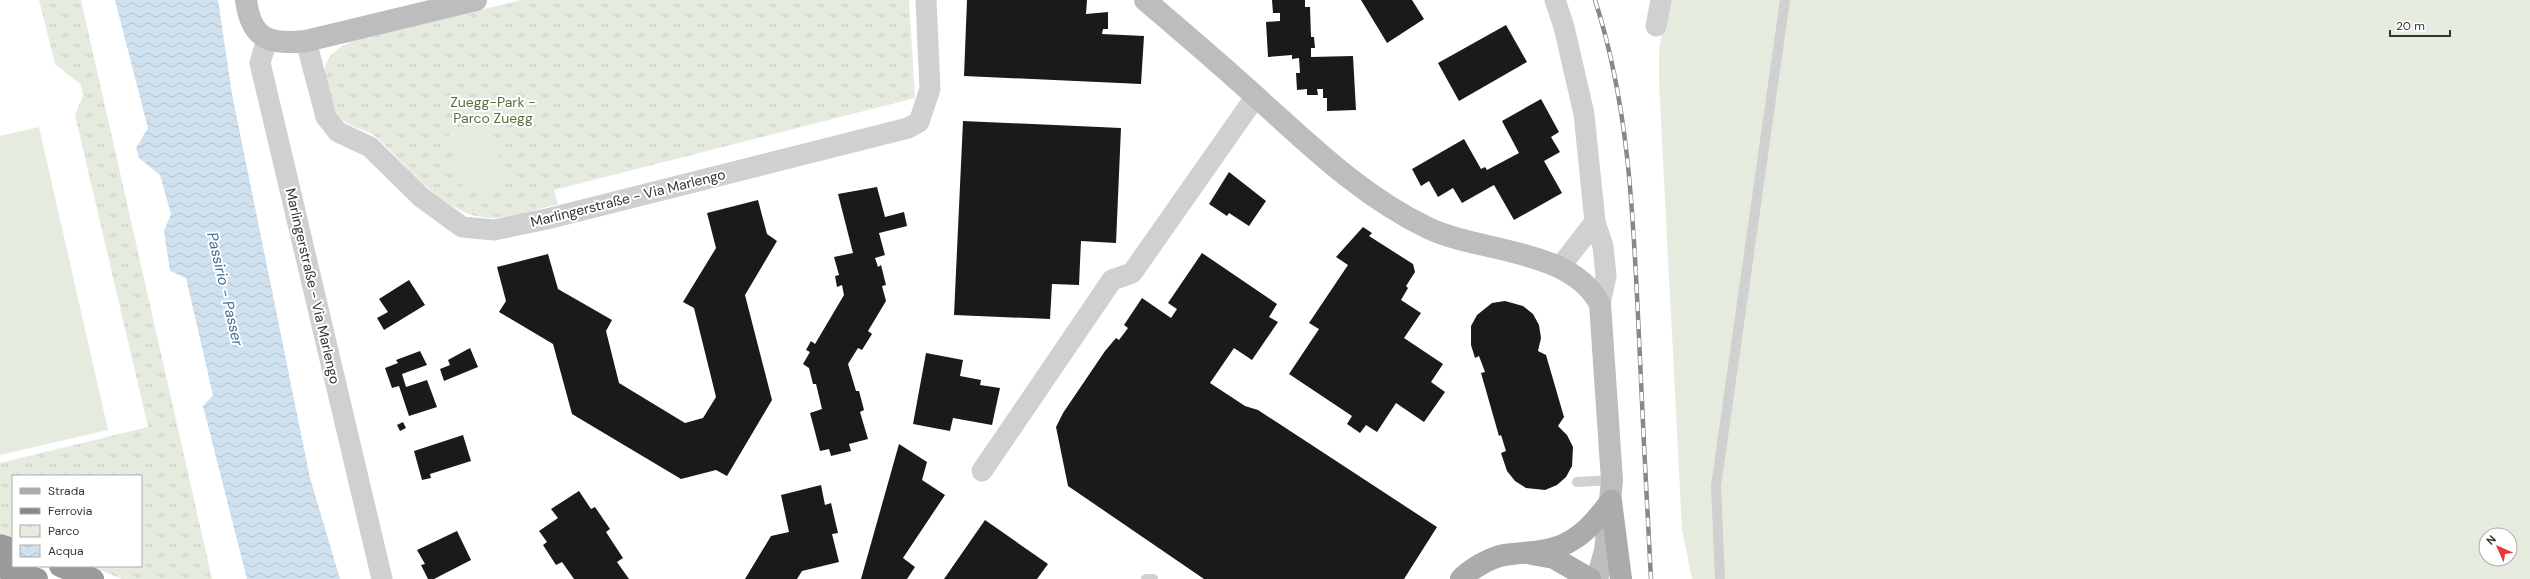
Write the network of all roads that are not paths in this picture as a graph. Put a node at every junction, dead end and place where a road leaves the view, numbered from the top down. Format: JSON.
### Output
{"nodes":[{"id":1,"x":246,"y":0,"type":"edge"},
{"id":2,"x":476,"y":0,"type":"edge"},
{"id":3,"x":926,"y":0,"type":"edge"},
{"id":4,"x":1145,"y":0,"type":"edge"},
{"id":5,"x":1555,"y":0,"type":"edge"},
{"id":6,"x":1661,"y":0,"type":"edge"},
{"id":7,"x":1785,"y":0,"type":"edge"},
{"id":8,"x":1656,"y":26,"type":"dead end"},
{"id":9,"x":267,"y":39,"type":"junction"},
{"id":10,"x":306,"y":41,"type":"junction"},
{"id":11,"x":1256,"y":96,"type":"junction"},
{"id":12,"x":1595,"y":222,"type":"junction"},
{"id":13,"x":1560,"y":267,"type":"junction"},
{"id":14,"x":1600,"y":304,"type":"junction"},
{"id":15,"x":982,"y":471,"type":"dead end"},
{"id":16,"x":1577,"y":482,"type":"dead end"},
{"id":17,"x":1611,"y":490,"type":"junction"},
{"id":18,"x":0,"y":545,"type":"edge"},
{"id":19,"x":12,"y":549,"type":"edge"},
{"id":20,"x":1523,"y":554,"type":"junction"},
{"id":21,"x":0,"y":566,"type":"edge"},
{"id":22,"x":63,"y":567,"type":"edge"},
{"id":23,"x":37,"y":579,"type":"edge"},
{"id":24,"x":93,"y":579,"type":"edge"},
{"id":25,"x":382,"y":579,"type":"edge"},
{"id":26,"x":1146,"y":579,"type":"edge"},
{"id":27,"x":1153,"y":579,"type":"edge"},
{"id":28,"x":1461,"y":579,"type":"edge"},
{"id":29,"x":1590,"y":579,"type":"edge"},
{"id":30,"x":1597,"y":579,"type":"edge"},
{"id":31,"x":1621,"y":579,"type":"edge"},
{"id":32,"x":1720,"y":579,"type":"edge"}],
"edges":[{"from":1,"to":9,"type":"street"},
{"from":2,"to":10,"type":"street"},
{"from":3,"to":10,"type":"street","name":"Marlingerstraße - Via Marlengo"},
{"from":4,"to":11,"type":"street"},
{"from":5,"to":12,"type":"street"},
{"from":6,"to":8,"type":"street"},
{"from":7,"to":32,"type":"lane"},
{"from":9,"to":10,"type":"street"},
{"from":9,"to":25,"type":"street","name":"Marlingerstraße - Via Marlengo"},
{"from":11,"to":13,"type":"street"},
{"from":11,"to":15,"type":"street"},
{"from":12,"to":13,"type":"street"},
{"from":12,"to":14,"type":"street"},
{"from":13,"to":14,"type":"street"},
{"from":14,"to":17,"type":"street"},
{"from":16,"to":17,"type":"lane"},
{"from":17,"to":20,"type":"main road"},
{"from":17,"to":30,"type":"street"},
{"from":17,"to":31,"type":"main road"},
{"from":18,"to":19,"type":"highway"},
{"from":20,"to":28,"type":"main road"},
{"from":20,"to":29,"type":"main road"},
{"from":21,"to":23,"type":"highway"},
{"from":22,"to":24,"type":"highway"},
{"from":26,"to":27,"type":"lane"}]}
